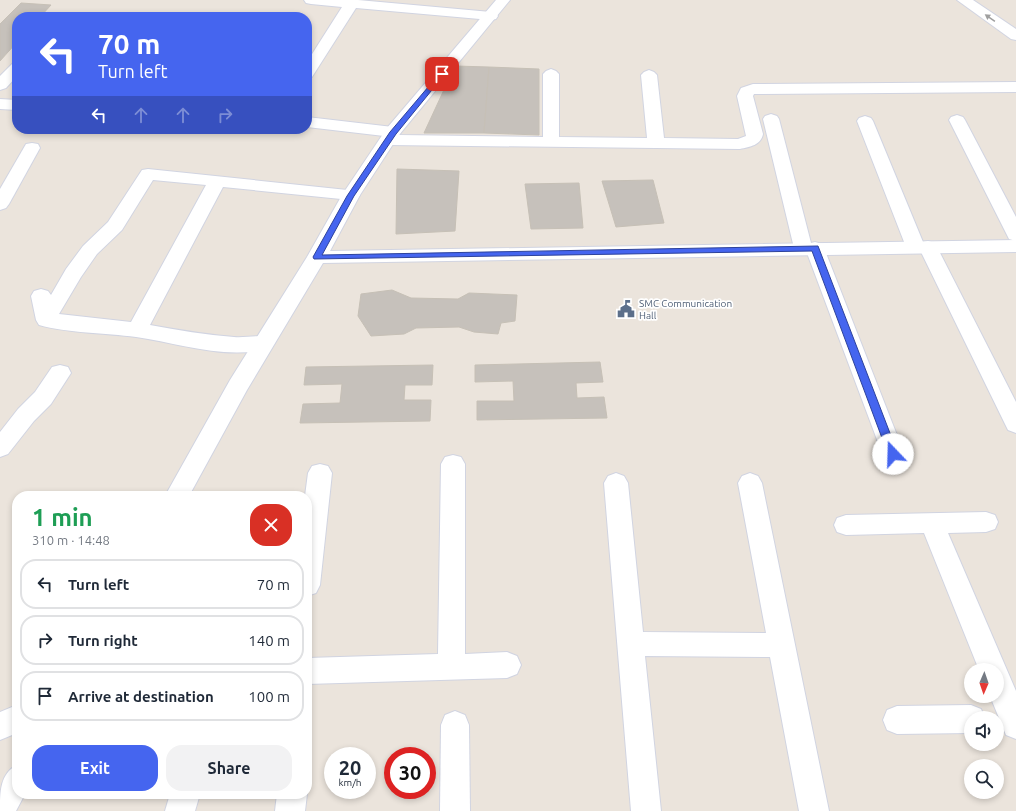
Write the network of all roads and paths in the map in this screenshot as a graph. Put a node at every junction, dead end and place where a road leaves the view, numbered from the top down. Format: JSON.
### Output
{"nodes":[{"id":1,"x":311,"y":0,"type":"edge"},
{"id":2,"x":503,"y":0,"type":"edge"},
{"id":3,"x":964,"y":0,"type":"edge"},
{"id":4,"x":352,"y":3,"type":"junction"},
{"id":5,"x":491,"y":16,"type":"junction"},
{"id":6,"x":1016,"y":36,"type":"edge"},
{"id":7,"x":312,"y":66,"type":"edge"},
{"id":8,"x":12,"y":72,"type":"edge"},
{"id":9,"x":551,"y":74,"type":"dead end"},
{"id":10,"x":648,"y":75,"type":"dead end"},
{"id":11,"x":0,"y":85,"type":"edge"},
{"id":12,"x":1016,"y":87,"type":"edge"},
{"id":13,"x":0,"y":104,"type":"edge"},
{"id":14,"x":12,"y":105,"type":"edge"},
{"id":15,"x":771,"y":119,"type":"dead end"},
{"id":16,"x":957,"y":120,"type":"dead end"},
{"id":17,"x":865,"y":121,"type":"dead end"},
{"id":18,"x":312,"y":123,"type":"edge"},
{"id":19,"x":391,"y":136,"type":"junction"},
{"id":20,"x":551,"y":142,"type":"junction"},
{"id":21,"x":656,"y":143,"type":"junction"},
{"id":22,"x":32,"y":148,"type":"dead end"},
{"id":23,"x":217,"y":181,"type":"junction"},
{"id":24,"x":351,"y":196,"type":"junction"},
{"id":25,"x":0,"y":204,"type":"edge"},
{"id":26,"x":1016,"y":235,"type":"edge"},
{"id":27,"x":1016,"y":246,"type":"edge"},
{"id":28,"x":921,"y":247,"type":"junction"},
{"id":29,"x":809,"y":248,"type":"junction"},
{"id":30,"x":317,"y":257,"type":"junction"},
{"id":31,"x":41,"y":296,"type":"dead end"},
{"id":32,"x":46,"y":320,"type":"junction"},
{"id":33,"x":137,"y":330,"type":"junction"},
{"id":34,"x":264,"y":343,"type":"junction"},
{"id":35,"x":60,"y":373,"type":"dead end"},
{"id":36,"x":1016,"y":424,"type":"edge"},
{"id":37,"x":0,"y":448,"type":"edge"},
{"id":38,"x":893,"y":454,"type":"dead end"},
{"id":39,"x":453,"y":464,"type":"dead end"},
{"id":40,"x":320,"y":473,"type":"dead end"},
{"id":41,"x":616,"y":483,"type":"dead end"},
{"id":42,"x":750,"y":483,"type":"dead end"},
{"id":43,"x":180,"y":491,"type":"edge"},
{"id":44,"x":986,"y":522,"type":"dead end"},
{"id":45,"x":932,"y":523,"type":"junction"},
{"id":46,"x":846,"y":525,"type":"dead end"},
{"id":47,"x":312,"y":542,"type":"edge"},
{"id":48,"x":631,"y":644,"type":"junction"},
{"id":49,"x":781,"y":644,"type":"junction"},
{"id":50,"x":990,"y":663,"type":"edge"},
{"id":51,"x":507,"y":665,"type":"dead end"},
{"id":52,"x":451,"y":666,"type":"junction"},
{"id":53,"x":312,"y":671,"type":"edge"},
{"id":54,"x":1004,"y":703,"type":"edge"},
{"id":55,"x":964,"y":719,"type":"edge"},
{"id":56,"x":897,"y":720,"type":"dead end"},
{"id":57,"x":12,"y":721,"type":"edge"},
{"id":58,"x":1009,"y":721,"type":"edge"},
{"id":59,"x":455,"y":725,"type":"dead end"},
{"id":60,"x":0,"y":726,"type":"edge"},
{"id":61,"x":12,"y":789,"type":"edge"},
{"id":62,"x":184,"y":799,"type":"edge"},
{"id":63,"x":291,"y":799,"type":"edge"},
{"id":64,"x":0,"y":810,"type":"edge"},
{"id":65,"x":180,"y":811,"type":"edge"},
{"id":66,"x":290,"y":811,"type":"edge"},
{"id":67,"x":455,"y":811,"type":"edge"},
{"id":68,"x":646,"y":811,"type":"edge"},
{"id":69,"x":814,"y":811,"type":"edge"}],
"edges":[{"from":1,"to":4,"type":"street"},
{"from":2,"to":5,"type":"street"},
{"from":6,"to":3,"type":"street","one_way":true},
{"from":4,"to":5,"type":"street"},
{"from":4,"to":7,"type":"street"},
{"from":5,"to":19,"type":"street"},
{"from":8,"to":11,"type":"street"},
{"from":9,"to":20,"type":"street"},
{"from":10,"to":21,"type":"street"},
{"from":12,"to":21,"type":"street"},
{"from":13,"to":14,"type":"street"},
{"from":15,"to":29,"type":"street"},
{"from":16,"to":26,"type":"street"},
{"from":17,"to":28,"type":"street"},
{"from":18,"to":19,"type":"street"},
{"from":19,"to":20,"type":"street"},
{"from":19,"to":24,"type":"street"},
{"from":20,"to":21,"type":"street"},
{"from":22,"to":25,"type":"street"},
{"from":23,"to":24,"type":"street"},
{"from":23,"to":32,"type":"street"},
{"from":23,"to":33,"type":"street"},
{"from":24,"to":30,"type":"street"},
{"from":27,"to":28,"type":"street"},
{"from":28,"to":29,"type":"street"},
{"from":28,"to":36,"type":"street"},
{"from":29,"to":30,"type":"street"},
{"from":29,"to":38,"type":"street"},
{"from":30,"to":34,"type":"street"},
{"from":31,"to":32,"type":"street"},
{"from":32,"to":33,"type":"street"},
{"from":33,"to":34,"type":"street"},
{"from":34,"to":43,"type":"street"},
{"from":35,"to":37,"type":"street"},
{"from":39,"to":52,"type":"street"},
{"from":40,"to":47,"type":"street"},
{"from":41,"to":48,"type":"street"},
{"from":42,"to":49,"type":"street"},
{"from":44,"to":45,"type":"street"},
{"from":45,"to":46,"type":"street"},
{"from":45,"to":50,"type":"street"},
{"from":48,"to":49,"type":"street"},
{"from":48,"to":68,"type":"street"},
{"from":49,"to":69,"type":"street"},
{"from":51,"to":52,"type":"street"},
{"from":52,"to":53,"type":"street"},
{"from":54,"to":58,"type":"street"},
{"from":55,"to":56,"type":"street"},
{"from":57,"to":60,"type":"street"},
{"from":59,"to":67,"type":"street"},
{"from":61,"to":64,"type":"street"},
{"from":62,"to":65,"type":"street"},
{"from":63,"to":66,"type":"street"}]}
